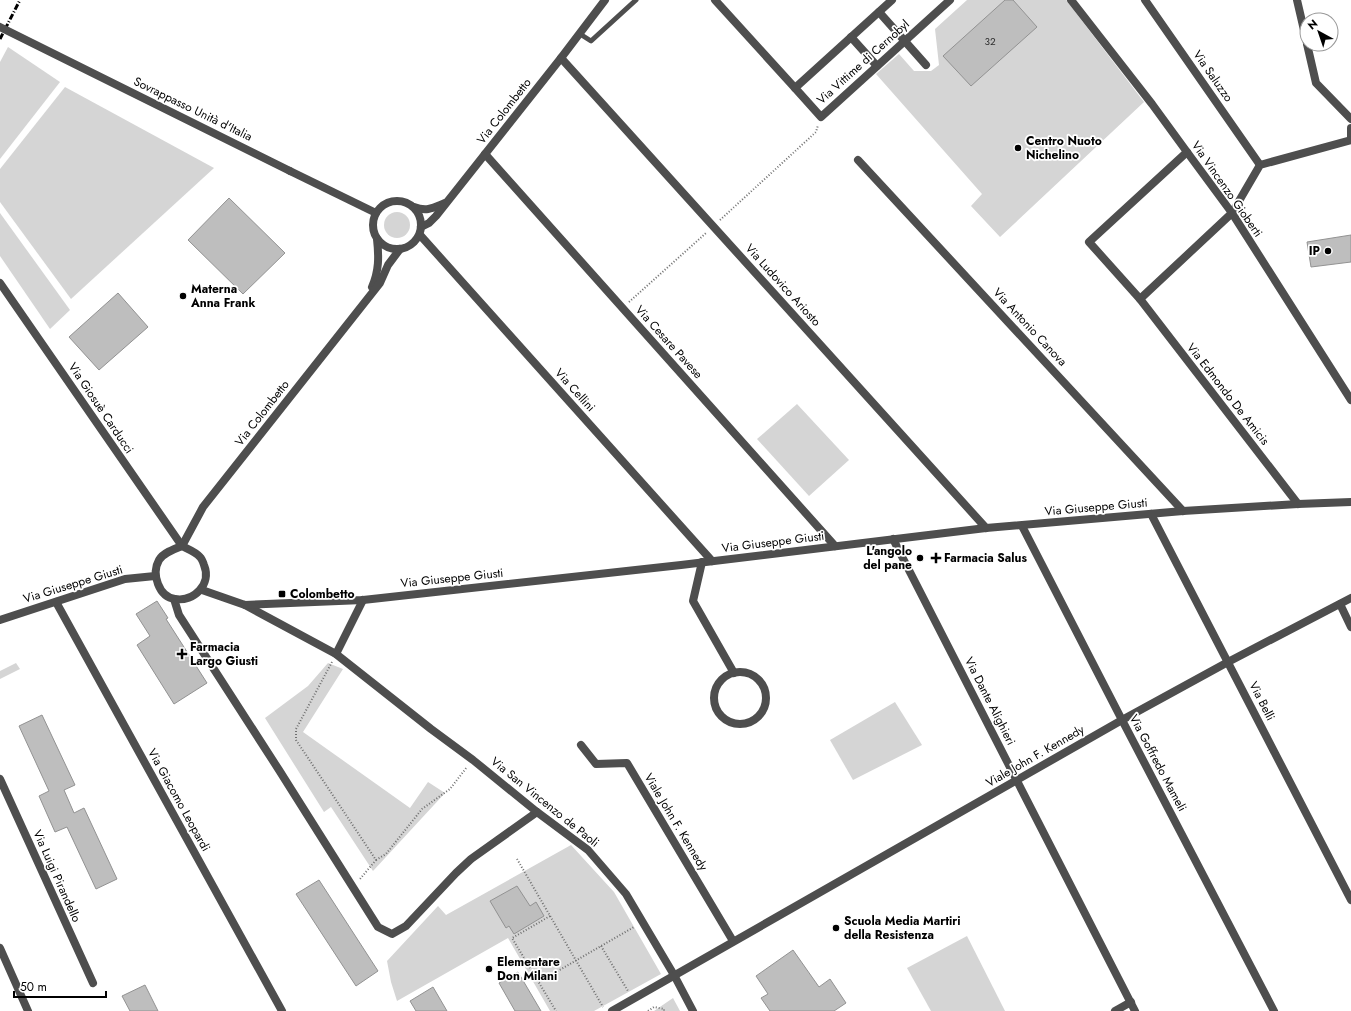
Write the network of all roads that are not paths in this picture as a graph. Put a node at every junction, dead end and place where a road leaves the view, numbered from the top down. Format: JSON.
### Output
{"nodes":[{"id":1,"x":605,"y":0,"type":"edge"},
{"id":2,"x":636,"y":0,"type":"edge"},
{"id":3,"x":715,"y":0,"type":"edge"},
{"id":4,"x":892,"y":0,"type":"edge"},
{"id":5,"x":950,"y":0,"type":"edge"},
{"id":6,"x":1071,"y":0,"type":"edge"},
{"id":7,"x":1145,"y":0,"type":"edge"},
{"id":8,"x":1298,"y":0,"type":"edge"},
{"id":9,"x":878,"y":12,"type":"junction"},
{"id":10,"x":1301,"y":12,"type":"edge"},
{"id":11,"x":0,"y":28,"type":"edge"},
{"id":12,"x":580,"y":34,"type":"junction"},
{"id":13,"x":851,"y":37,"type":"junction"},
{"id":14,"x":905,"y":41,"type":"junction"},
{"id":15,"x":1309,"y":52,"type":"edge"},
{"id":16,"x":561,"y":58,"type":"junction"},
{"id":17,"x":926,"y":65,"type":"dead end"},
{"id":18,"x":877,"y":66,"type":"junction"},
{"id":19,"x":795,"y":88,"type":"junction"},
{"id":20,"x":1351,"y":119,"type":"edge"},
{"id":21,"x":1351,"y":128,"type":"edge"},
{"id":22,"x":1351,"y":139,"type":"edge"},
{"id":23,"x":1187,"y":152,"type":"junction"},
{"id":24,"x":485,"y":154,"type":"junction"},
{"id":25,"x":858,"y":160,"type":"dead end"},
{"id":26,"x":1260,"y":165,"type":"junction"},
{"id":27,"x":446,"y":203,"type":"junction"},
{"id":28,"x":414,"y":207,"type":"junction"},
{"id":29,"x":376,"y":213,"type":"junction"},
{"id":30,"x":1232,"y":213,"type":"junction"},
{"id":31,"x":420,"y":231,"type":"junction"},
{"id":32,"x":377,"y":240,"type":"junction"},
{"id":33,"x":400,"y":249,"type":"junction"},
{"id":34,"x":0,"y":283,"type":"edge"},
{"id":35,"x":367,"y":299,"type":"junction"},
{"id":36,"x":1140,"y":300,"type":"junction"},
{"id":37,"x":1351,"y":400,"type":"edge"},
{"id":38,"x":1351,"y":502,"type":"edge"},
{"id":39,"x":1298,"y":504,"type":"junction"},
{"id":40,"x":1183,"y":511,"type":"junction"},
{"id":41,"x":1151,"y":514,"type":"junction"},
{"id":42,"x":1022,"y":526,"type":"junction"},
{"id":43,"x":986,"y":528,"type":"junction"},
{"id":44,"x":893,"y":539,"type":"junction"},
{"id":45,"x":182,"y":546,"type":"junction"},
{"id":46,"x":835,"y":546,"type":"junction"},
{"id":47,"x":712,"y":561,"type":"junction"},
{"id":48,"x":702,"y":562,"type":"junction"},
{"id":49,"x":155,"y":576,"type":"junction"},
{"id":50,"x":202,"y":590,"type":"junction"},
{"id":51,"x":1351,"y":598,"type":"edge"},
{"id":52,"x":174,"y":599,"type":"junction"},
{"id":53,"x":363,"y":600,"type":"junction"},
{"id":54,"x":56,"y":602,"type":"junction"},
{"id":55,"x":1340,"y":604,"type":"junction"},
{"id":56,"x":245,"y":605,"type":"junction"},
{"id":57,"x":0,"y":620,"type":"edge"},
{"id":58,"x":1351,"y":627,"type":"edge"},
{"id":59,"x":336,"y":654,"type":"junction"},
{"id":60,"x":1228,"y":662,"type":"junction"},
{"id":61,"x":734,"y":673,"type":"junction"},
{"id":62,"x":1122,"y":720,"type":"junction"},
{"id":63,"x":581,"y":745,"type":"dead end"},
{"id":64,"x":0,"y":779,"type":"edge"},
{"id":65,"x":1017,"y":780,"type":"junction"},
{"id":66,"x":537,"y":812,"type":"junction"},
{"id":67,"x":1351,"y":900,"type":"edge"},
{"id":68,"x":733,"y":941,"type":"junction"},
{"id":69,"x":0,"y":948,"type":"edge"},
{"id":70,"x":674,"y":975,"type":"junction"},
{"id":71,"x":93,"y":983,"type":"dead end"},
{"id":72,"x":1131,"y":1002,"type":"junction"},
{"id":73,"x":28,"y":1011,"type":"edge"},
{"id":74,"x":282,"y":1011,"type":"edge"},
{"id":75,"x":612,"y":1011,"type":"edge"},
{"id":76,"x":693,"y":1011,"type":"edge"},
{"id":77,"x":1115,"y":1011,"type":"edge"},
{"id":78,"x":1135,"y":1011,"type":"edge"},
{"id":79,"x":1274,"y":1011,"type":"edge"}],
"edges":[{"from":1,"to":12,"type":"street","name":"Via Colombetto"},
{"from":2,"to":12,"type":"lane"},
{"from":3,"to":19,"type":"street","name":"Via Vittime di Cernobyl"},
{"from":4,"to":9,"type":"street"},
{"from":5,"to":14,"type":"street","name":"Via Vittime di Cernobyl"},
{"from":6,"to":23,"type":"street","name":"Via Vincenzo Gioberti"},
{"from":7,"to":26,"type":"street","name":"Via Saluzzo"},
{"from":8,"to":10,"type":"street"},
{"from":9,"to":13,"type":"street"},
{"from":9,"to":14,"type":"street"},
{"from":11,"to":29,"type":"street","name":"Sovrappasso Unità d'Italia","bridge":true},
{"from":12,"to":16,"type":"street","name":"Via Colombetto"},
{"from":13,"to":18,"type":"street"},
{"from":13,"to":19,"type":"street"},
{"from":14,"to":17,"type":"street"},
{"from":14,"to":18,"type":"street","name":"Via Vittime di Cernobyl"},
{"from":15,"to":20,"type":"street"},
{"from":16,"to":24,"type":"street","name":"Via Colombetto"},
{"from":16,"to":43,"type":"street","name":"Via Ludovico Ariosto"},
{"from":18,"to":19,"type":"street","name":"Via Vittime di Cernobyl"},
{"from":21,"to":22,"type":"street"},
{"from":22,"to":26,"type":"street"},
{"from":23,"to":30,"type":"street","name":"Via Vincenzo Gioberti"},
{"from":23,"to":36,"type":"street","name":"Via Edmondo De Amicis"},
{"from":24,"to":27,"type":"street","name":"Via Colombetto"},
{"from":24,"to":46,"type":"street","name":"Via Cesare Pavese"},
{"from":25,"to":40,"type":"street","name":"Via Antonio Canova"},
{"from":26,"to":30,"type":"street"},
{"from":27,"to":28,"type":"street"},
{"from":27,"to":31,"type":"street","name":"Via Colombetto"},
{"from":28,"to":29,"type":"street"},
{"from":28,"to":31,"type":"street"},
{"from":29,"to":32,"type":"street","name":"Via Colombetto"},
{"from":30,"to":36,"type":"street"},
{"from":30,"to":37,"type":"street","name":"Via Vincenzo Gioberti"},
{"from":31,"to":33,"type":"street","name":"Via Colombetto"},
{"from":31,"to":47,"type":"street","name":"Via Cellini"},
{"from":32,"to":33,"type":"street"},
{"from":32,"to":35,"type":"street","name":"Via Colombetto"},
{"from":33,"to":35,"type":"street","name":"Via Colombetto"},
{"from":34,"to":45,"type":"street","name":"Via Giosuè Carducci"},
{"from":35,"to":45,"type":"street","name":"Via Colombetto"},
{"from":36,"to":39,"type":"street","name":"Via Edmondo De Amicis"},
{"from":38,"to":39,"type":"street","name":"Via Giuseppe Giusti"},
{"from":39,"to":40,"type":"street","name":"Via Giuseppe Giusti"},
{"from":40,"to":41,"type":"street","name":"Via Giuseppe Giusti"},
{"from":41,"to":42,"type":"street","name":"Via Giuseppe Giusti"},
{"from":41,"to":60,"type":"street","name":"Via Belli"},
{"from":42,"to":43,"type":"street","name":"Via Giuseppe Giusti"},
{"from":42,"to":62,"type":"street","name":"Via Goffredo Mameli"},
{"from":43,"to":44,"type":"street","name":"Via Giuseppe Giusti"},
{"from":44,"to":46,"type":"street","name":"Via Giuseppe Giusti"},
{"from":44,"to":65,"type":"street","name":"Via Dante Alighieri"},
{"from":45,"to":49,"type":"street"},
{"from":45,"to":50,"type":"street"},
{"from":46,"to":47,"type":"street","name":"Via Giuseppe Giusti"},
{"from":47,"to":48,"type":"street","name":"Via Giuseppe Giusti"},
{"from":48,"to":53,"type":"street","name":"Via Giuseppe Giusti"},
{"from":48,"to":61,"type":"street"},
{"from":49,"to":52,"type":"street"},
{"from":49,"to":54,"type":"street","name":"Via Giuseppe Giusti"},
{"from":50,"to":52,"type":"street"},
{"from":50,"to":56,"type":"street","name":"Via Giuseppe Giusti"},
{"from":51,"to":55,"type":"street","name":"Viale John F. Kennedy"},
{"from":52,"to":66,"type":"street"},
{"from":53,"to":56,"type":"street","name":"Via Giuseppe Giusti"},
{"from":53,"to":59,"type":"street"},
{"from":54,"to":57,"type":"street","name":"Via Giuseppe Giusti"},
{"from":54,"to":74,"type":"street","name":"Via Giacomo Leopardi"},
{"from":55,"to":58,"type":"street"},
{"from":55,"to":60,"type":"street","name":"Viale John F. Kennedy"},
{"from":56,"to":59,"type":"street","name":"Via San Vincenzo de Paoli"},
{"from":59,"to":66,"type":"street","name":"Via San Vincenzo de Paoli"},
{"from":60,"to":62,"type":"street","name":"Viale John F. Kennedy"},
{"from":60,"to":67,"type":"street","name":"Via Belli"},
{"from":61,"to":61,"type":"street"},
{"from":62,"to":65,"type":"street","name":"Viale John F. Kennedy"},
{"from":62,"to":79,"type":"street","name":"Via Goffredo Mameli"},
{"from":63,"to":68,"type":"street","name":"Viale John F. Kennedy"},
{"from":64,"to":71,"type":"street","name":"Via Luigi Pirandello"},
{"from":65,"to":68,"type":"street","name":"Viale John F. Kennedy"},
{"from":65,"to":72,"type":"street","name":"Via Dante Alighieri"},
{"from":66,"to":70,"type":"street","name":"Via San Vincenzo de Paoli"},
{"from":68,"to":70,"type":"street","name":"Viale John F. Kennedy"},
{"from":69,"to":73,"type":"street"},
{"from":70,"to":75,"type":"street","name":"Viale John F. Kennedy"},
{"from":70,"to":76,"type":"street","name":"Via San Vincenzo de Paoli"},
{"from":72,"to":77,"type":"street"},
{"from":72,"to":78,"type":"street","name":"Via Dante Alighieri"}]}
